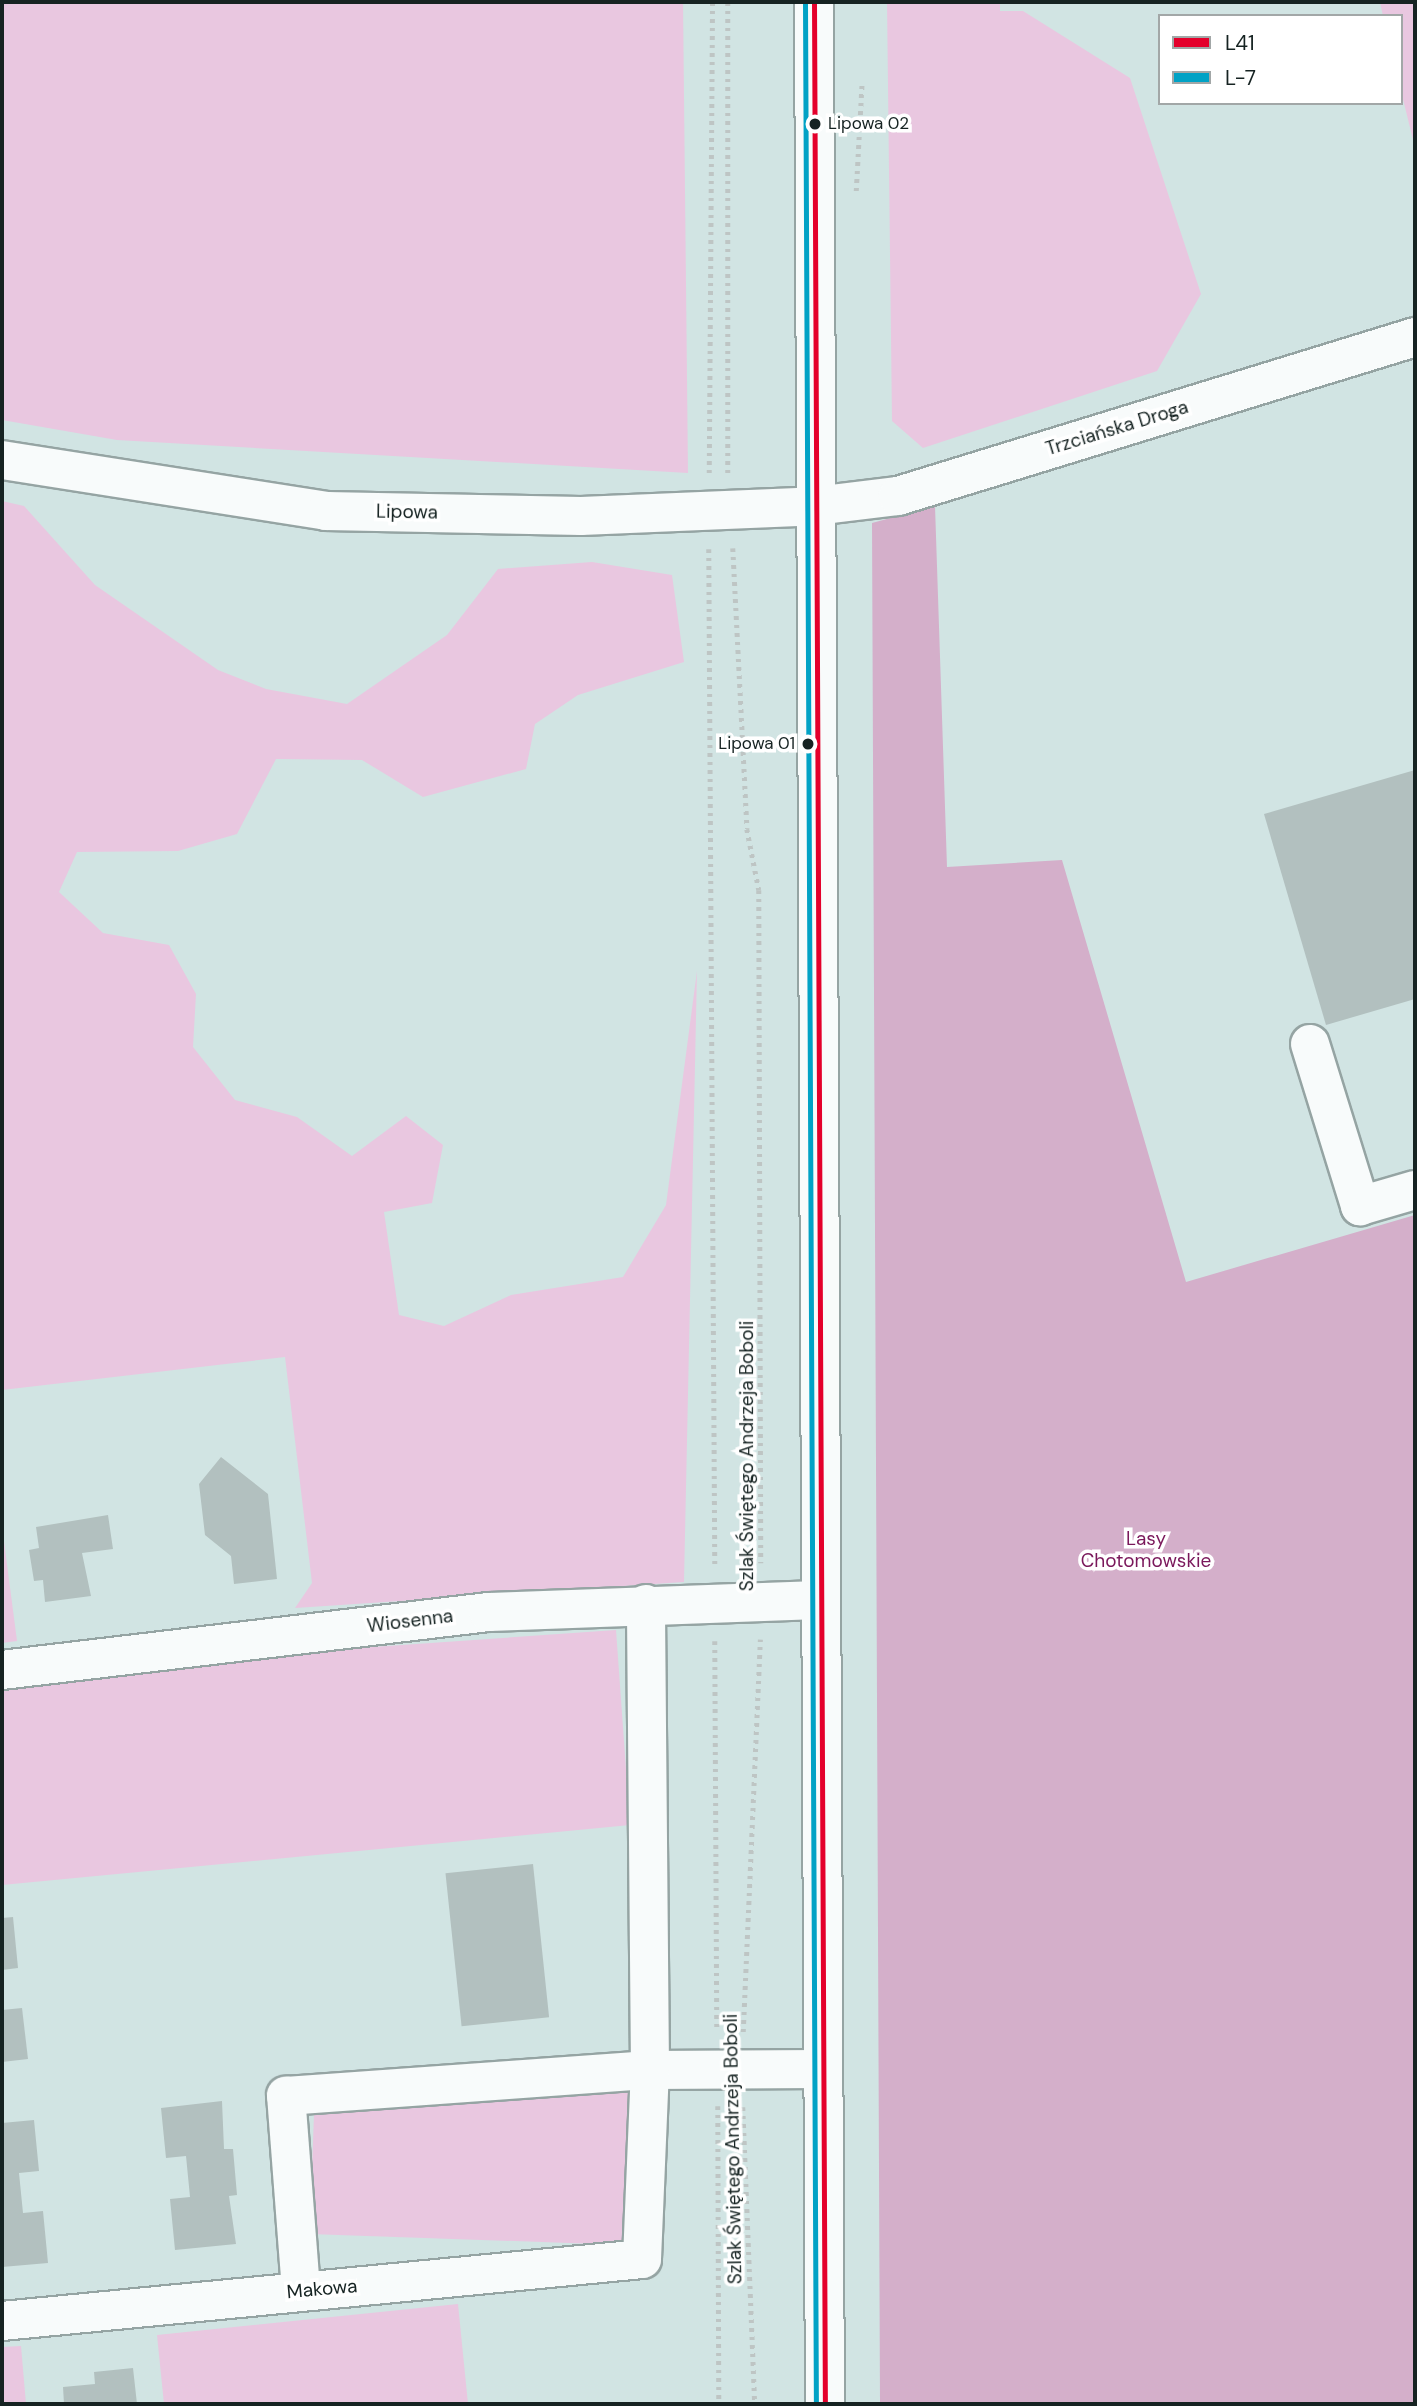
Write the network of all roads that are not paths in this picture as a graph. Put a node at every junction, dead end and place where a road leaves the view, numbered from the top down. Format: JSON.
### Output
{"nodes":[{"id":1,"x":814,"y":2,"type":"edge"},
{"id":2,"x":1415,"y":337,"type":"edge"},
{"id":3,"x":2,"y":460,"type":"edge"},
{"id":4,"x":816,"y":506,"type":"junction"},
{"id":5,"x":1310,"y":1044,"type":"dead end"},
{"id":6,"x":1415,"y":1190,"type":"edge"},
{"id":7,"x":820,"y":1601,"type":"junction"},
{"id":8,"x":646,"y":1604,"type":"junction"},
{"id":9,"x":2,"y":1670,"type":"edge"},
{"id":10,"x":823,"y":2069,"type":"junction"},
{"id":11,"x":650,"y":2070,"type":"junction"},
{"id":12,"x":301,"y":2290,"type":"junction"},
{"id":13,"x":2,"y":2321,"type":"edge"},
{"id":14,"x":825,"y":2404,"type":"edge"}],
"edges":[{"from":1,"to":4,"type":"street"},
{"from":2,"to":4,"type":"street","name":"Trzciańska Droga"},
{"from":3,"to":4,"type":"street","name":"Lipowa"},
{"from":4,"to":7,"type":"street"},
{"from":5,"to":6,"type":"street"},
{"from":7,"to":8,"type":"street","name":"Wiosenna"},
{"from":7,"to":10,"type":"street"},
{"from":8,"to":9,"type":"street","name":"Wiosenna"},
{"from":8,"to":11,"type":"street"},
{"from":10,"to":11,"type":"street"},
{"from":10,"to":14,"type":"street"},
{"from":11,"to":12,"type":"street","name":"Makowa"},
{"from":11,"to":12,"type":"street"},
{"from":12,"to":13,"type":"street","name":"Makowa"}]}
